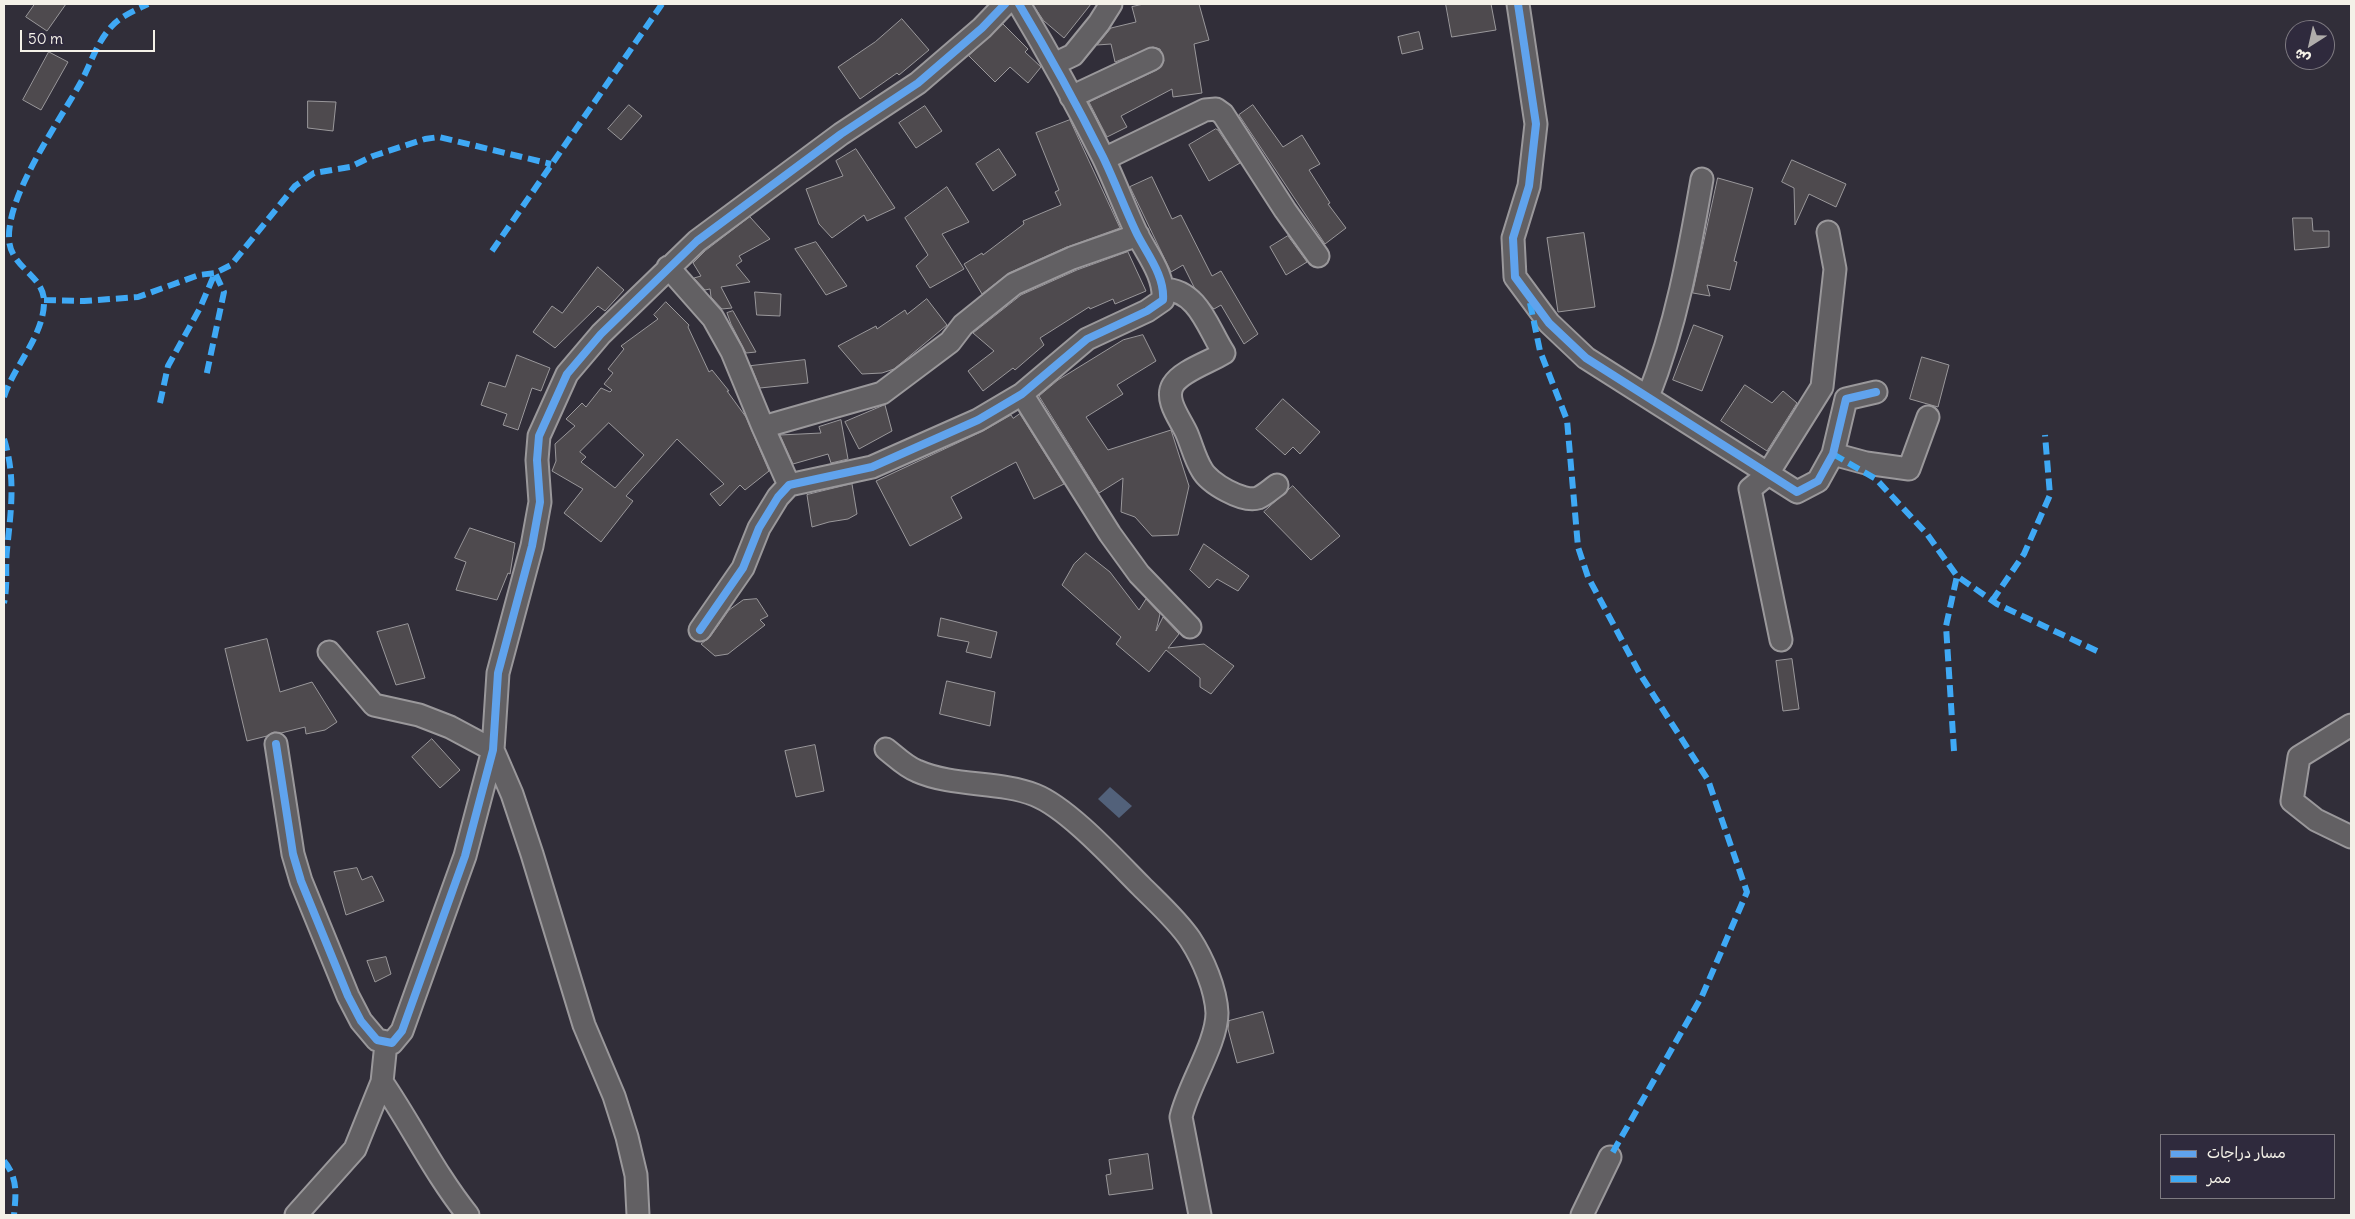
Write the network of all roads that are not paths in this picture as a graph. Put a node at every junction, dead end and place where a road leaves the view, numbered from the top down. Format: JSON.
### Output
{"nodes":[{"id":1,"x":1005,"y":4,"type":"edge"},
{"id":2,"x":1019,"y":4,"type":"edge"},
{"id":3,"x":1111,"y":4,"type":"edge"},
{"id":4,"x":1518,"y":4,"type":"edge"},
{"id":5,"x":1152,"y":58,"type":"dead end"},
{"id":6,"x":1054,"y":64,"type":"junction"},
{"id":7,"x":1071,"y":97,"type":"junction"},
{"id":8,"x":1104,"y":159,"type":"junction"},
{"id":9,"x":1702,"y":179,"type":"dead end"},
{"id":10,"x":1828,"y":232,"type":"dead end"},
{"id":11,"x":1138,"y":235,"type":"junction"},
{"id":12,"x":1318,"y":256,"type":"dead end"},
{"id":13,"x":668,"y":267,"type":"junction"},
{"id":14,"x":1163,"y":289,"type":"junction"},
{"id":15,"x":1876,"y":392,"type":"dead end"},
{"id":16,"x":1022,"y":394,"type":"junction"},
{"id":17,"x":1648,"y":398,"type":"junction"},
{"id":18,"x":1928,"y":417,"type":"dead end"},
{"id":19,"x":763,"y":427,"type":"junction"},
{"id":20,"x":1833,"y":454,"type":"junction"},
{"id":21,"x":1767,"y":475,"type":"junction"},
{"id":22,"x":789,"y":485,"type":"junction"},
{"id":23,"x":1277,"y":485,"type":"dead end"},
{"id":24,"x":1190,"y":627,"type":"dead end"},
{"id":25,"x":700,"y":630,"type":"dead end"},
{"id":26,"x":1781,"y":640,"type":"dead end"},
{"id":27,"x":329,"y":652,"type":"dead end"},
{"id":28,"x":2351,"y":726,"type":"edge"},
{"id":29,"x":276,"y":744,"type":"dead end"},
{"id":30,"x":886,"y":749,"type":"dead end"},
{"id":31,"x":493,"y":750,"type":"junction"},
{"id":32,"x":2351,"y":837,"type":"edge"},
{"id":33,"x":386,"y":1043,"type":"junction"},
{"id":34,"x":382,"y":1082,"type":"junction"},
{"id":35,"x":1610,"y":1156,"type":"dead end"},
{"id":36,"x":296,"y":1215,"type":"edge"},
{"id":37,"x":468,"y":1215,"type":"edge"},
{"id":38,"x":638,"y":1215,"type":"edge"},
{"id":39,"x":1200,"y":1215,"type":"edge"},
{"id":40,"x":1582,"y":1215,"type":"edge"}],
"edges":[{"from":1,"to":13,"type":"street"},
{"from":2,"to":6,"type":"street"},
{"from":3,"to":6,"type":"street"},
{"from":4,"to":17,"type":"street"},
{"from":5,"to":7,"type":"street"},
{"from":6,"to":7,"type":"street"},
{"from":7,"to":8,"type":"street"},
{"from":8,"to":11,"type":"street"},
{"from":8,"to":12,"type":"street"},
{"from":9,"to":17,"type":"street"},
{"from":10,"to":21,"type":"street"},
{"from":11,"to":14,"type":"street"},
{"from":11,"to":19,"type":"street"},
{"from":13,"to":19,"type":"street"},
{"from":13,"to":31,"type":"street"},
{"from":14,"to":16,"type":"street"},
{"from":14,"to":23,"type":"street"},
{"from":15,"to":20,"type":"street"},
{"from":16,"to":22,"type":"street"},
{"from":16,"to":24,"type":"street"},
{"from":17,"to":21,"type":"street"},
{"from":18,"to":20,"type":"street"},
{"from":19,"to":22,"type":"street"},
{"from":20,"to":21,"type":"street"},
{"from":21,"to":26,"type":"street"},
{"from":22,"to":25,"type":"street"},
{"from":27,"to":31,"type":"street"},
{"from":28,"to":32,"type":"street"},
{"from":29,"to":33,"type":"street"},
{"from":30,"to":39,"type":"street"},
{"from":31,"to":33,"type":"street"},
{"from":31,"to":38,"type":"street"},
{"from":33,"to":34,"type":"street"},
{"from":34,"to":36,"type":"street"},
{"from":34,"to":37,"type":"street"},
{"from":35,"to":40,"type":"street"}]}
